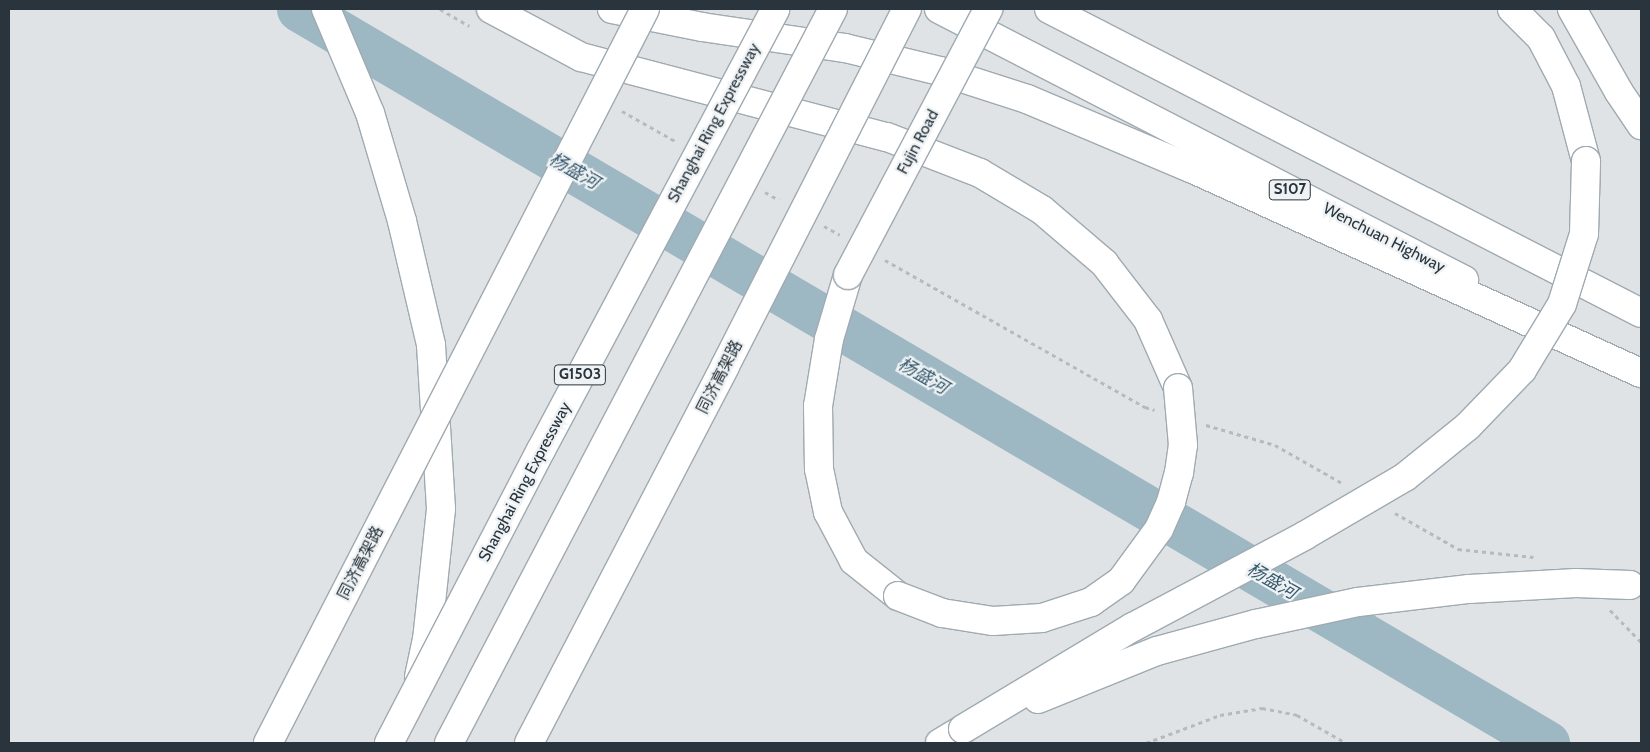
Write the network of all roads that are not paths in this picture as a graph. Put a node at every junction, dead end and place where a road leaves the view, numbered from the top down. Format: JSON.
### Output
{"nodes":[{"id":1,"x":326,"y":9,"type":"edge"},
{"id":2,"x":775,"y":9,"type":"edge"},
{"id":3,"x":832,"y":9,"type":"edge"},
{"id":4,"x":907,"y":9,"type":"edge"},
{"id":5,"x":939,"y":9,"type":"edge"},
{"id":6,"x":988,"y":9,"type":"edge"},
{"id":7,"x":1049,"y":9,"type":"edge"},
{"id":8,"x":1512,"y":9,"type":"edge"},
{"id":9,"x":1572,"y":9,"type":"edge"},
{"id":10,"x":630,"y":10,"type":"edge"},
{"id":11,"x":482,"y":18,"type":"edge"},
{"id":12,"x":1641,"y":125,"type":"edge"},
{"id":13,"x":1641,"y":313,"type":"edge"},
{"id":14,"x":1641,"y":372,"type":"edge"},
{"id":15,"x":1635,"y":586,"type":"edge"},
{"id":16,"x":952,"y":736,"type":"edge"},
{"id":17,"x":268,"y":743,"type":"edge"},
{"id":18,"x":389,"y":743,"type":"edge"},
{"id":19,"x":404,"y":743,"type":"edge"},
{"id":20,"x":449,"y":743,"type":"edge"},
{"id":21,"x":529,"y":743,"type":"edge"}],
"edges":[{"from":1,"to":19,"type":"main road"},
{"from":2,"to":18,"type":"main road","name":"Shanghai Ring Expressway","number":"G1503","bridge":true},
{"from":3,"to":20,"type":"main road","bridge":true},
{"from":4,"to":21,"type":"main road","name":"同济高架路","bridge":true},
{"from":5,"to":14,"type":"main road","name":"Wenchuan Highway","number":"S107"},
{"from":6,"to":11,"type":"main road","name":"Fujin Road","bridge":true},
{"from":7,"to":13,"type":"main road"},
{"from":8,"to":16,"type":"main road","bridge":true},
{"from":9,"to":12,"type":"main road"},
{"from":10,"to":14,"type":"main road"},
{"from":10,"to":17,"type":"main road","name":"同济高架路","bridge":true},
{"from":15,"to":16,"type":"main road","bridge":true}]}
